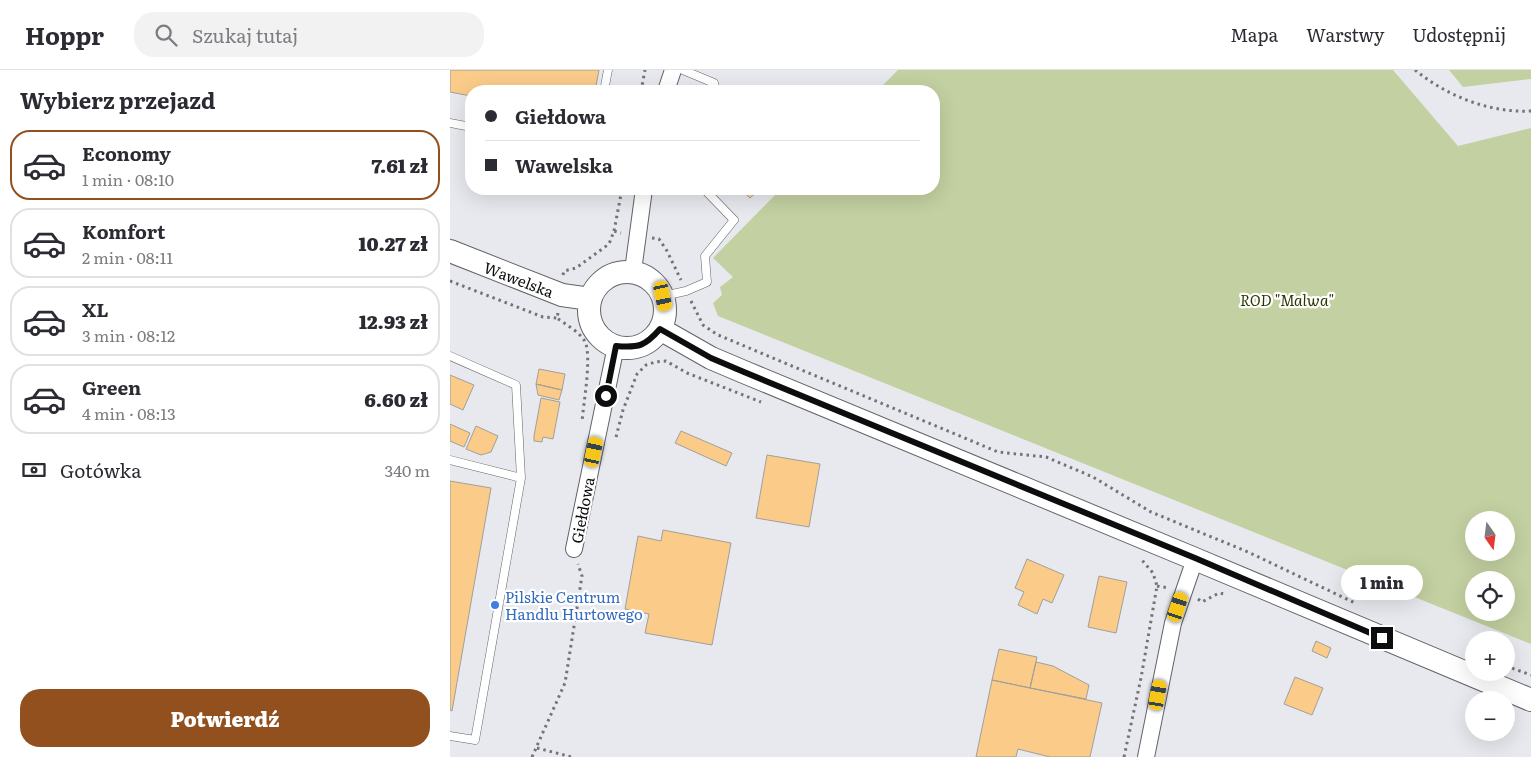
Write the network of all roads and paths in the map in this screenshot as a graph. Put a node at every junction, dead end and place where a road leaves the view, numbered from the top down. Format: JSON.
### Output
{"nodes":[{"id":1,"x":608,"y":70,"type":"edge"},
{"id":2,"x":645,"y":70,"type":"edge"},
{"id":3,"x":673,"y":70,"type":"edge"},
{"id":4,"x":683,"y":70,"type":"edge"},
{"id":5,"x":1415,"y":70,"type":"edge"},
{"id":6,"x":605,"y":85,"type":"edge"},
{"id":7,"x":642,"y":85,"type":"edge"},
{"id":8,"x":668,"y":85,"type":"edge"},
{"id":9,"x":714,"y":85,"type":"edge"},
{"id":10,"x":1531,"y":111,"type":"edge"},
{"id":11,"x":450,"y":123,"type":"edge"},
{"id":12,"x":465,"y":126,"type":"edge"},
{"id":13,"x":621,"y":195,"type":"edge"},
{"id":14,"x":643,"y":195,"type":"edge"},
{"id":15,"x":710,"y":195,"type":"edge"},
{"id":16,"x":614,"y":231,"type":"dead end"},
{"id":17,"x":450,"y":251,"type":"edge"},
{"id":18,"x":633,"y":271,"type":"junction"},
{"id":19,"x":450,"y":281,"type":"edge"},
{"id":20,"x":663,"y":296,"type":"junction"},
{"id":21,"x":590,"y":299,"type":"junction"},
{"id":22,"x":557,"y":318,"type":"dead end"},
{"id":23,"x":660,"y":329,"type":"junction"},
{"id":24,"x":616,"y":346,"type":"junction"},
{"id":25,"x":450,"y":356,"type":"edge"},
{"id":26,"x":678,"y":367,"type":"dead end"},
{"id":27,"x":614,"y":446,"type":"dead end"},
{"id":28,"x":450,"y":460,"type":"edge"},
{"id":29,"x":521,"y":478,"type":"junction"},
{"id":30,"x":574,"y":549,"type":"joint"},
{"id":31,"x":1195,"y":558,"type":"junction"},
{"id":32,"x":1158,"y":586,"type":"dead end"},
{"id":33,"x":1515,"y":669,"type":"edge"},
{"id":34,"x":1531,"y":675,"type":"edge"},
{"id":35,"x":1531,"y":700,"type":"edge"},
{"id":36,"x":450,"y":736,"type":"edge"},
{"id":37,"x":537,"y":748,"type":"junction"},
{"id":38,"x":532,"y":757,"type":"edge"},
{"id":39,"x":572,"y":757,"type":"edge"},
{"id":40,"x":1124,"y":757,"type":"edge"},
{"id":41,"x":1146,"y":757,"type":"edge"}],
"edges":[{"from":1,"to":6,"type":"lane"},
{"from":2,"to":7,"type":"path"},
{"from":3,"to":8,"type":"street"},
{"from":4,"to":9,"type":"lane"},
{"from":5,"to":10,"type":"path"},
{"from":11,"to":12,"type":"lane"},
{"from":13,"to":16,"type":"path"},
{"from":14,"to":18,"type":"street"},
{"from":15,"to":20,"type":"lane"},
{"from":17,"to":21,"type":"street","name":"Wawelska"},
{"from":18,"to":20,"type":"street"},
{"from":18,"to":21,"type":"street"},
{"from":19,"to":22,"type":"path"},
{"from":20,"to":23,"type":"street"},
{"from":21,"to":24,"type":"street"},
{"from":23,"to":24,"type":"street"},
{"from":23,"to":31,"type":"street"},
{"from":24,"to":30,"type":"street","name":"Giełdowa"},
{"from":25,"to":29,"type":"lane"},
{"from":26,"to":27,"type":"path"},
{"from":28,"to":29,"type":"lane"},
{"from":29,"to":36,"type":"lane"},
{"from":30,"to":37,"type":"path","name":"Giełdowa"},
{"from":31,"to":35,"type":"street"},
{"from":31,"to":41,"type":"street"},
{"from":32,"to":40,"type":"path"},
{"from":33,"to":34,"type":"path"},
{"from":37,"to":38,"type":"path","name":"Giełdowa"},
{"from":37,"to":39,"type":"path"}]}
